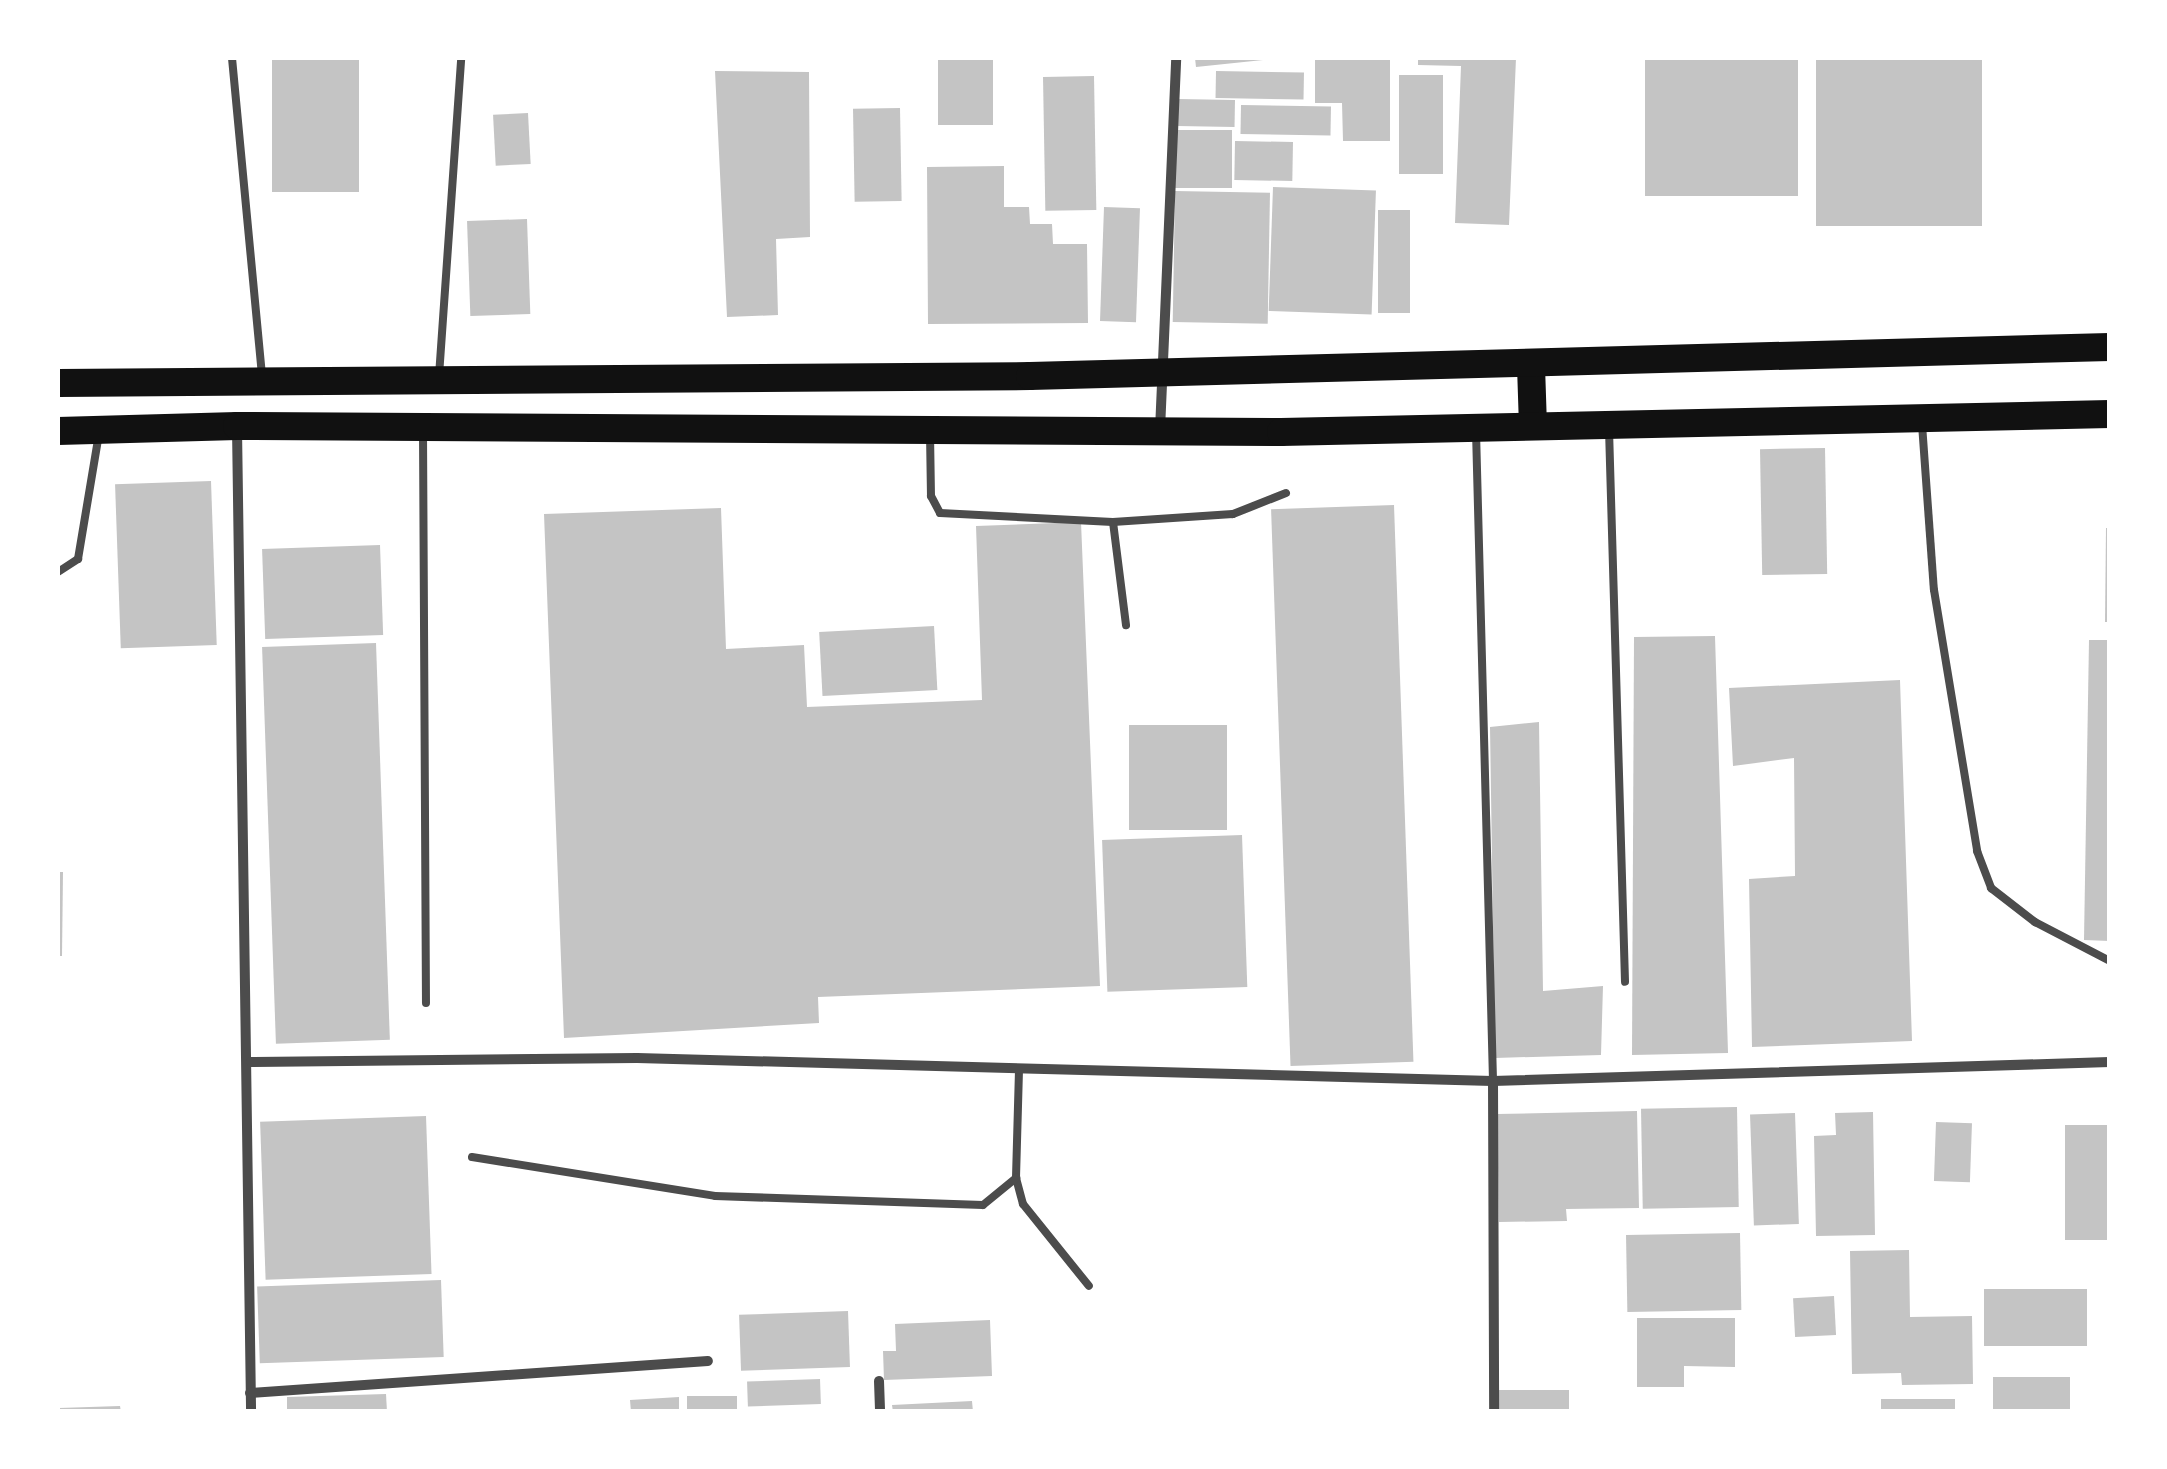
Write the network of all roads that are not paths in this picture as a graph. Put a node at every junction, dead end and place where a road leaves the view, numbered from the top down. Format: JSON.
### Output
{"nodes":[{"id":1,"x":232,"y":58,"type":"edge"},
{"id":2,"x":460,"y":58,"type":"edge"},
{"id":3,"x":1176,"y":58,"type":"edge"},
{"id":4,"x":2110,"y":347,"type":"edge"},
{"id":5,"x":1531,"y":366,"type":"junction"},
{"id":6,"x":1160,"y":372,"type":"junction"},
{"id":7,"x":438,"y":381,"type":"junction"},
{"id":8,"x":58,"y":383,"type":"edge"},
{"id":9,"x":262,"y":383,"type":"junction"},
{"id":10,"x":2110,"y":414,"type":"edge"},
{"id":11,"x":1921,"y":417,"type":"junction"},
{"id":12,"x":1609,"y":424,"type":"junction"},
{"id":13,"x":238,"y":426,"type":"junction"},
{"id":14,"x":1533,"y":426,"type":"junction"},
{"id":15,"x":422,"y":428,"type":"junction"},
{"id":16,"x":100,"y":430,"type":"junction"},
{"id":17,"x":1476,"y":430,"type":"junction"},
{"id":18,"x":58,"y":431,"type":"edge"},
{"id":19,"x":1160,"y":431,"type":"junction"},
{"id":20,"x":930,"y":432,"type":"junction"},
{"id":21,"x":1286,"y":492,"type":"dead end"},
{"id":22,"x":1113,"y":522,"type":"junction"},
{"id":23,"x":58,"y":572,"type":"edge"},
{"id":24,"x":1126,"y":626,"type":"dead end"},
{"id":25,"x":2110,"y":961,"type":"edge"},
{"id":26,"x":1625,"y":982,"type":"dead end"},
{"id":27,"x":426,"y":1003,"type":"dead end"},
{"id":28,"x":251,"y":1062,"type":"junction"},
{"id":29,"x":2110,"y":1062,"type":"edge"},
{"id":30,"x":1018,"y":1070,"type":"junction"},
{"id":31,"x":1493,"y":1081,"type":"junction"},
{"id":32,"x":472,"y":1158,"type":"dead end"},
{"id":33,"x":1016,"y":1178,"type":"junction"},
{"id":34,"x":1089,"y":1286,"type":"dead end"},
{"id":35,"x":708,"y":1361,"type":"dead end"},
{"id":36,"x":879,"y":1380,"type":"dead end"},
{"id":37,"x":250,"y":1392,"type":"junction"},
{"id":38,"x":251,"y":1412,"type":"edge"},
{"id":39,"x":880,"y":1412,"type":"edge"},
{"id":40,"x":1494,"y":1412,"type":"edge"}],
"edges":[{"from":1,"to":9,"type":"lane"},
{"from":2,"to":7,"type":"lane"},
{"from":3,"to":6,"type":"street"},
{"from":4,"to":5,"type":"highway"},
{"from":5,"to":6,"type":"highway"},
{"from":5,"to":14,"type":"highway"},
{"from":6,"to":7,"type":"highway"},
{"from":6,"to":19,"type":"street"},
{"from":7,"to":9,"type":"highway"},
{"from":8,"to":9,"type":"highway"},
{"from":10,"to":11,"type":"highway"},
{"from":11,"to":12,"type":"highway"},
{"from":11,"to":25,"type":"lane"},
{"from":12,"to":14,"type":"highway"},
{"from":12,"to":26,"type":"lane"},
{"from":13,"to":15,"type":"highway"},
{"from":13,"to":16,"type":"highway"},
{"from":13,"to":28,"type":"street"},
{"from":14,"to":17,"type":"highway"},
{"from":15,"to":20,"type":"highway"},
{"from":15,"to":27,"type":"lane"},
{"from":16,"to":18,"type":"highway"},
{"from":16,"to":23,"type":"lane"},
{"from":17,"to":19,"type":"highway"},
{"from":17,"to":31,"type":"lane"},
{"from":19,"to":20,"type":"highway"},
{"from":20,"to":22,"type":"lane"},
{"from":21,"to":22,"type":"lane"},
{"from":22,"to":24,"type":"lane"},
{"from":28,"to":30,"type":"street"},
{"from":28,"to":37,"type":"street"},
{"from":29,"to":31,"type":"street"},
{"from":30,"to":31,"type":"street"},
{"from":30,"to":33,"type":"lane"},
{"from":31,"to":40,"type":"street"},
{"from":32,"to":33,"type":"lane"},
{"from":33,"to":34,"type":"lane"},
{"from":35,"to":37,"type":"street"},
{"from":36,"to":39,"type":"street"},
{"from":37,"to":38,"type":"street"}]}
